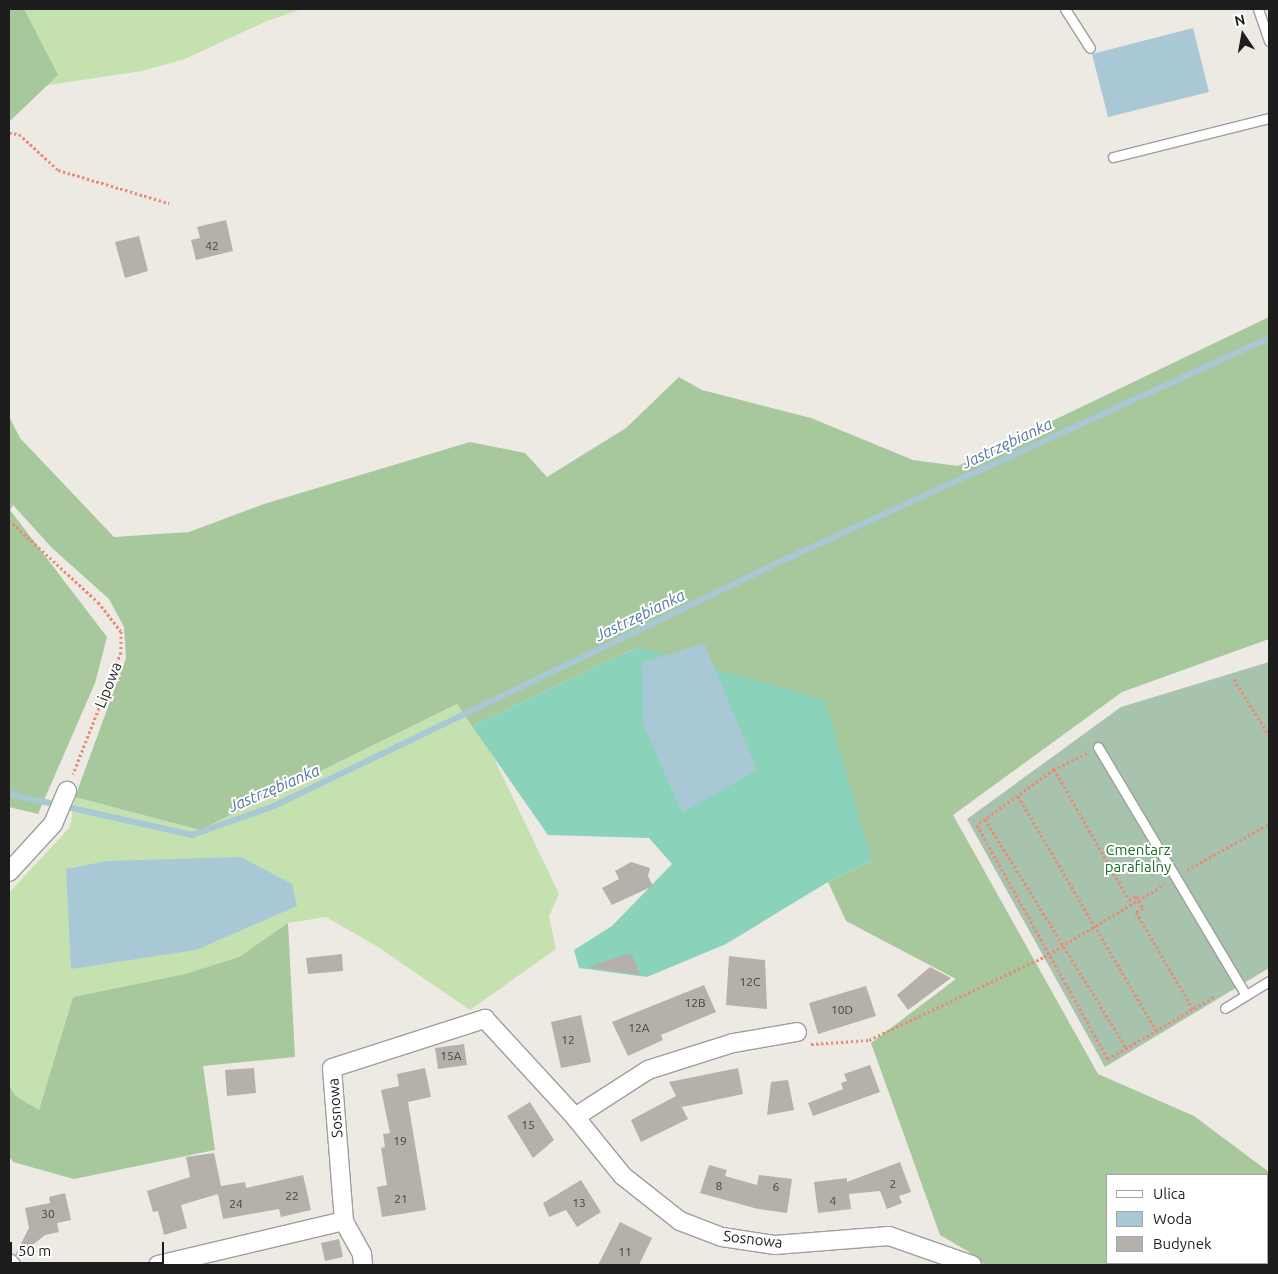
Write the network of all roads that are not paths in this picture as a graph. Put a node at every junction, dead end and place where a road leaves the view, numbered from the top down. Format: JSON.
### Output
{"nodes":[{"id":1,"x":1065,"y":9,"type":"edge"},
{"id":2,"x":1258,"y":9,"type":"edge"},
{"id":3,"x":1269,"y":41,"type":"edge"},
{"id":4,"x":1090,"y":48,"type":"dead end"},
{"id":5,"x":1269,"y":118,"type":"edge"},
{"id":6,"x":1113,"y":158,"type":"dead end"},
{"id":7,"x":1098,"y":747,"type":"road end"},
{"id":8,"x":67,"y":791,"type":"road end"},
{"id":9,"x":9,"y":872,"type":"edge"},
{"id":10,"x":1269,"y":981,"type":"edge"},
{"id":11,"x":1246,"y":995,"type":"junction"},
{"id":12,"x":1225,"y":1008,"type":"dead end"},
{"id":13,"x":797,"y":1032,"type":"road end"},
{"id":14,"x":575,"y":1117,"type":"junction"},
{"id":15,"x":344,"y":1221,"type":"junction"},
{"id":16,"x":158,"y":1265,"type":"edge"},
{"id":17,"x":362,"y":1265,"type":"edge"},
{"id":18,"x":972,"y":1265,"type":"edge"}],
"edges":[{"from":1,"to":4,"type":"lane"},
{"from":2,"to":3,"type":"lane"},
{"from":5,"to":6,"type":"lane"},
{"from":7,"to":11,"type":"lane"},
{"from":8,"to":9,"type":"street"},
{"from":10,"to":11,"type":"lane"},
{"from":11,"to":12,"type":"lane"},
{"from":13,"to":14,"type":"street"},
{"from":14,"to":15,"type":"street","name":"Sosnowa"},
{"from":14,"to":18,"type":"street","name":"Sosnowa"},
{"from":15,"to":16,"type":"street"},
{"from":15,"to":17,"type":"street"}]}
